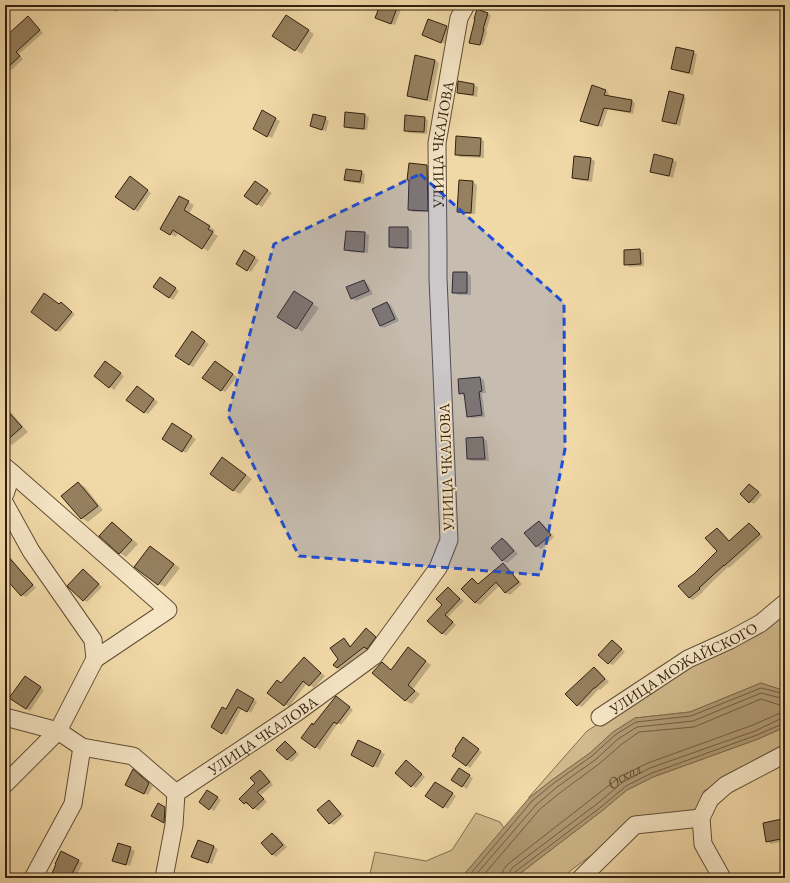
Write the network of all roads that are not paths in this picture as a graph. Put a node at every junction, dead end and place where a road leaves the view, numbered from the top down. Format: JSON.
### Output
{"nodes":[{"id":1,"x":466,"y":5,"type":"edge"},
{"id":2,"x":8,"y":470,"type":"edge"},
{"id":3,"x":5,"y":494,"type":"edge"},
{"id":4,"x":5,"y":504,"type":"edge"},
{"id":5,"x":785,"y":603,"type":"edge"},
{"id":6,"x":95,"y":659,"type":"junction"},
{"id":7,"x":600,"y":717,"type":"dead end"},
{"id":8,"x":5,"y":718,"type":"edge"},
{"id":9,"x":58,"y":731,"type":"junction"},
{"id":10,"x":82,"y":747,"type":"junction"},
{"id":11,"x":785,"y":754,"type":"edge"},
{"id":12,"x":5,"y":784,"type":"edge"},
{"id":13,"x":176,"y":793,"type":"junction"},
{"id":14,"x":701,"y":818,"type":"junction"},
{"id":15,"x":34,"y":878,"type":"edge"},
{"id":16,"x":164,"y":878,"type":"edge"},
{"id":17,"x":581,"y":878,"type":"edge"},
{"id":18,"x":722,"y":878,"type":"edge"}],
"edges":[{"from":1,"to":13,"type":"street","name":"УЛИЦА ЧКАЛОВА"},
{"from":2,"to":3,"type":"street"},
{"from":2,"to":6,"type":"street"},
{"from":4,"to":6,"type":"street"},
{"from":5,"to":7,"type":"street","name":"УЛИЦА МОЖАЙСКОГО"},
{"from":6,"to":9,"type":"street"},
{"from":8,"to":9,"type":"street"},
{"from":9,"to":10,"type":"street"},
{"from":9,"to":12,"type":"street"},
{"from":10,"to":13,"type":"street"},
{"from":10,"to":15,"type":"street"},
{"from":11,"to":14,"type":"street"},
{"from":13,"to":16,"type":"street"},
{"from":14,"to":17,"type":"street"},
{"from":14,"to":18,"type":"street"}]}
